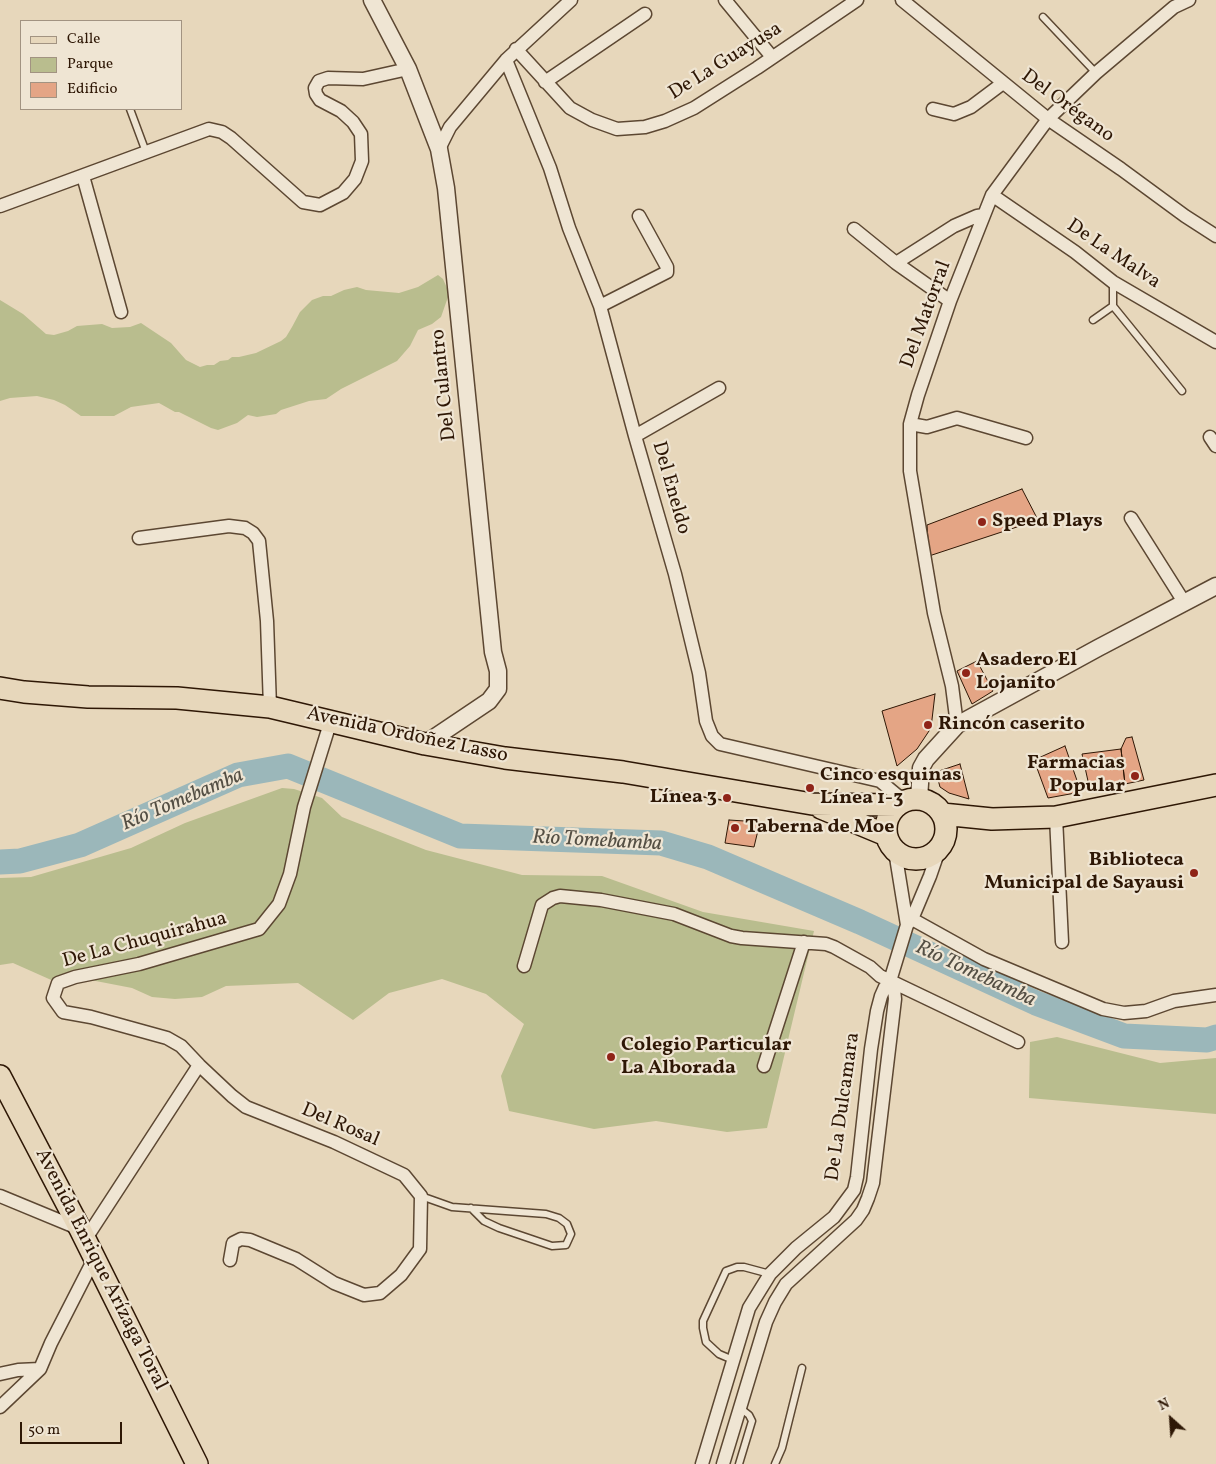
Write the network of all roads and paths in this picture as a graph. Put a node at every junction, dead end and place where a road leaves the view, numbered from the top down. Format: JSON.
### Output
{"nodes":[{"id":1,"x":372,"y":0,"type":"edge"},
{"id":2,"x":571,"y":0,"type":"edge"},
{"id":3,"x":726,"y":0,"type":"edge"},
{"id":4,"x":857,"y":0,"type":"edge"},
{"id":5,"x":902,"y":0,"type":"edge"},
{"id":6,"x":1189,"y":0,"type":"edge"},
{"id":7,"x":1170,"y":4,"type":"edge"},
{"id":8,"x":644,"y":14,"type":"dead end"},
{"id":9,"x":1043,"y":17,"type":"dead end"},
{"id":10,"x":516,"y":49,"type":"junction"},
{"id":11,"x":772,"y":57,"type":"junction"},
{"id":12,"x":506,"y":60,"type":"junction"},
{"id":13,"x":408,"y":69,"type":"junction"},
{"id":14,"x":1096,"y":74,"type":"junction"},
{"id":15,"x":545,"y":82,"type":"junction"},
{"id":16,"x":1003,"y":83,"type":"junction"},
{"id":17,"x":933,"y":109,"type":"dead end"},
{"id":18,"x":130,"y":110,"type":"edge"},
{"id":19,"x":1048,"y":119,"type":"junction"},
{"id":20,"x":439,"y":149,"type":"junction"},
{"id":21,"x":146,"y":152,"type":"junction"},
{"id":22,"x":83,"y":176,"type":"junction"},
{"id":23,"x":992,"y":195,"type":"junction"},
{"id":24,"x":0,"y":206,"type":"edge"},
{"id":25,"x":984,"y":215,"type":"junction"},
{"id":26,"x":640,"y":216,"type":"dead end"},
{"id":27,"x":854,"y":229,"type":"dead end"},
{"id":28,"x":1216,"y":236,"type":"edge"},
{"id":29,"x":896,"y":263,"type":"junction"},
{"id":30,"x":1114,"y":282,"type":"junction"},
{"id":31,"x":950,"y":300,"type":"junction"},
{"id":32,"x":600,"y":306,"type":"junction"},
{"id":33,"x":1113,"y":306,"type":"junction"},
{"id":34,"x":121,"y":312,"type":"dead end"},
{"id":35,"x":1092,"y":320,"type":"dead end"},
{"id":36,"x":1216,"y":342,"type":"edge"},
{"id":37,"x":719,"y":388,"type":"dead end"},
{"id":38,"x":1182,"y":391,"type":"dead end"},
{"id":39,"x":910,"y":424,"type":"junction"},
{"id":40,"x":635,"y":436,"type":"junction"},
{"id":41,"x":1026,"y":438,"type":"dead end"},
{"id":42,"x":1131,"y":518,"type":"dead end"},
{"id":43,"x":139,"y":538,"type":"dead end"},
{"id":44,"x":1216,"y":586,"type":"edge"},
{"id":45,"x":1184,"y":602,"type":"junction"},
{"id":46,"x":0,"y":688,"type":"edge"},
{"id":47,"x":270,"y":707,"type":"junction"},
{"id":48,"x":331,"y":720,"type":"junction"},
{"id":49,"x":957,"y":726,"type":"junction"},
{"id":50,"x":425,"y":744,"type":"junction"},
{"id":51,"x":1216,"y":785,"type":"edge"},
{"id":52,"x":907,"y":801,"type":"junction"},
{"id":53,"x":812,"y":804,"type":"junction"},
{"id":54,"x":942,"y":814,"type":"junction"},
{"id":55,"x":1056,"y":817,"type":"junction"},
{"id":56,"x":992,"y":819,"type":"junction"},
{"id":57,"x":891,"y":843,"type":"junction"},
{"id":58,"x":942,"y":844,"type":"junction"},
{"id":59,"x":909,"y":924,"type":"junction"},
{"id":60,"x":804,"y":942,"type":"junction"},
{"id":61,"x":1062,"y":942,"type":"dead end"},
{"id":62,"x":524,"y":966,"type":"dead end"},
{"id":63,"x":891,"y":978,"type":"junction"},
{"id":64,"x":1216,"y":995,"type":"edge"},
{"id":65,"x":1018,"y":1042,"type":"dead end"},
{"id":66,"x":199,"y":1066,"type":"junction"},
{"id":67,"x":764,"y":1066,"type":"dead end"},
{"id":68,"x":0,"y":1076,"type":"edge"},
{"id":69,"x":0,"y":1196,"type":"edge"},
{"id":70,"x":421,"y":1196,"type":"junction"},
{"id":71,"x":472,"y":1208,"type":"junction"},
{"id":72,"x":86,"y":1243,"type":"junction"},
{"id":73,"x":230,"y":1260,"type":"dead end"},
{"id":74,"x":770,"y":1274,"type":"junction"},
{"id":75,"x":734,"y":1360,"type":"junction"},
{"id":76,"x":802,"y":1368,"type":"dead end"},
{"id":77,"x":40,"y":1369,"type":"junction"},
{"id":78,"x":0,"y":1374,"type":"edge"},
{"id":79,"x":0,"y":1407,"type":"edge"},
{"id":80,"x":740,"y":1408,"type":"junction"},
{"id":81,"x":197,"y":1464,"type":"edge"},
{"id":82,"x":702,"y":1464,"type":"edge"},
{"id":83,"x":723,"y":1464,"type":"edge"},
{"id":84,"x":739,"y":1464,"type":"edge"},
{"id":85,"x":774,"y":1464,"type":"edge"}],
"edges":[{"from":1,"to":13,"type":"street","name":"Del Culantro"},
{"from":2,"to":10,"type":"street"},
{"from":3,"to":11,"type":"street"},
{"from":4,"to":11,"type":"street","name":"De La Guayusa"},
{"from":5,"to":16,"type":"street","name":"Del Orégano"},
{"from":6,"to":7,"type":"street","name":"Del Matorral"},
{"from":7,"to":14,"type":"street","name":"Del Matorral"},
{"from":8,"to":15,"type":"street"},
{"from":9,"to":14,"type":"lane"},
{"from":10,"to":12,"type":"street"},
{"from":10,"to":15,"type":"street","name":"De La Guayusa"},
{"from":11,"to":15,"type":"street","name":"De La Guayusa"},
{"from":12,"to":20,"type":"street"},
{"from":12,"to":32,"type":"street","name":"Del Eneldo"},
{"from":13,"to":20,"type":"street","name":"Del Culantro"},
{"from":13,"to":21,"type":"street"},
{"from":14,"to":19,"type":"street","name":"Del Matorral"},
{"from":16,"to":17,"type":"street"},
{"from":16,"to":19,"type":"street","name":"Del Orégano"},
{"from":18,"to":21,"type":"lane"},
{"from":19,"to":23,"type":"street","name":"Del Matorral"},
{"from":19,"to":28,"type":"street","name":"Del Orégano"},
{"from":20,"to":50,"type":"street","name":"Del Culantro"},
{"from":21,"to":22,"type":"street"},
{"from":22,"to":24,"type":"street"},
{"from":22,"to":34,"type":"street"},
{"from":23,"to":25,"type":"street","name":"Del Matorral"},
{"from":23,"to":30,"type":"street","name":"De La Malva"},
{"from":25,"to":29,"type":"street"},
{"from":25,"to":31,"type":"street","name":"Del Matorral"},
{"from":26,"to":32,"type":"street"},
{"from":27,"to":29,"type":"street"},
{"from":29,"to":31,"type":"street"},
{"from":30,"to":33,"type":"lane"},
{"from":30,"to":36,"type":"street","name":"De La Malva"},
{"from":31,"to":39,"type":"street","name":"Del Matorral"},
{"from":32,"to":40,"type":"street","name":"Del Eneldo"},
{"from":33,"to":35,"type":"lane"},
{"from":33,"to":38,"type":"lane"},
{"from":37,"to":40,"type":"street"},
{"from":39,"to":41,"type":"street"},
{"from":39,"to":49,"type":"street","name":"Del Matorral"},
{"from":40,"to":52,"type":"street","name":"Del Eneldo"},
{"from":42,"to":45,"type":"street"},
{"from":43,"to":47,"type":"street"},
{"from":44,"to":45,"type":"street"},
{"from":45,"to":49,"type":"street"},
{"from":46,"to":47,"type":"main road","name":"Avenida Ordoñez Lasso"},
{"from":47,"to":48,"type":"main road","name":"Avenida Ordoñez Lasso"},
{"from":48,"to":50,"type":"main road","name":"Avenida Ordoñez Lasso"},
{"from":48,"to":66,"type":"street","name":"De La Chuquirahua"},
{"from":49,"to":52,"type":"street"},
{"from":50,"to":53,"type":"main road","name":"Avenida Ordoñez Lasso"},
{"from":51,"to":55,"type":"main road"},
{"from":52,"to":53,"type":"main road","name":"Avenida Ordoñez Lasso"},
{"from":52,"to":54,"type":"main road"},
{"from":52,"to":57,"type":"main road"},
{"from":53,"to":57,"type":"main road","name":"Avenida Ordoñez Lasso"},
{"from":54,"to":56,"type":"main road"},
{"from":54,"to":58,"type":"main road"},
{"from":55,"to":56,"type":"main road"},
{"from":55,"to":61,"type":"street"},
{"from":56,"to":58,"type":"main road"},
{"from":57,"to":58,"type":"main road"},
{"from":57,"to":59,"type":"street","name":"De La Dulcamara"},
{"from":58,"to":59,"type":"street","name":"De La Dulcamara"},
{"from":59,"to":63,"type":"street","name":"De La Dulcamara"},
{"from":59,"to":64,"type":"street"},
{"from":60,"to":62,"type":"street"},
{"from":60,"to":63,"type":"street"},
{"from":60,"to":67,"type":"street"},
{"from":63,"to":65,"type":"street"},
{"from":63,"to":74,"type":"street","name":"De La Dulcamara"},
{"from":63,"to":80,"type":"street","name":"De La Dulcamara"},
{"from":66,"to":70,"type":"street","name":"Del Rosal"},
{"from":66,"to":72,"type":"street"},
{"from":68,"to":72,"type":"main road","name":"Avenida Enrique Arízaga Toral"},
{"from":69,"to":72,"type":"street"},
{"from":70,"to":71,"type":"lane"},
{"from":70,"to":73,"type":"street"},
{"from":71,"to":71,"type":"lane"},
{"from":72,"to":77,"type":"street"},
{"from":72,"to":81,"type":"main road","name":"Avenida Enrique Arízaga Toral"},
{"from":74,"to":75,"type":"street","name":"De La Dulcamara"},
{"from":74,"to":75,"type":"lane"},
{"from":75,"to":82,"type":"street","name":"De La Dulcamara"},
{"from":76,"to":85,"type":"lane"},
{"from":77,"to":78,"type":"street"},
{"from":77,"to":79,"type":"street"},
{"from":80,"to":83,"type":"street","name":"De La Dulcamara"},
{"from":80,"to":84,"type":"lane"}]}
